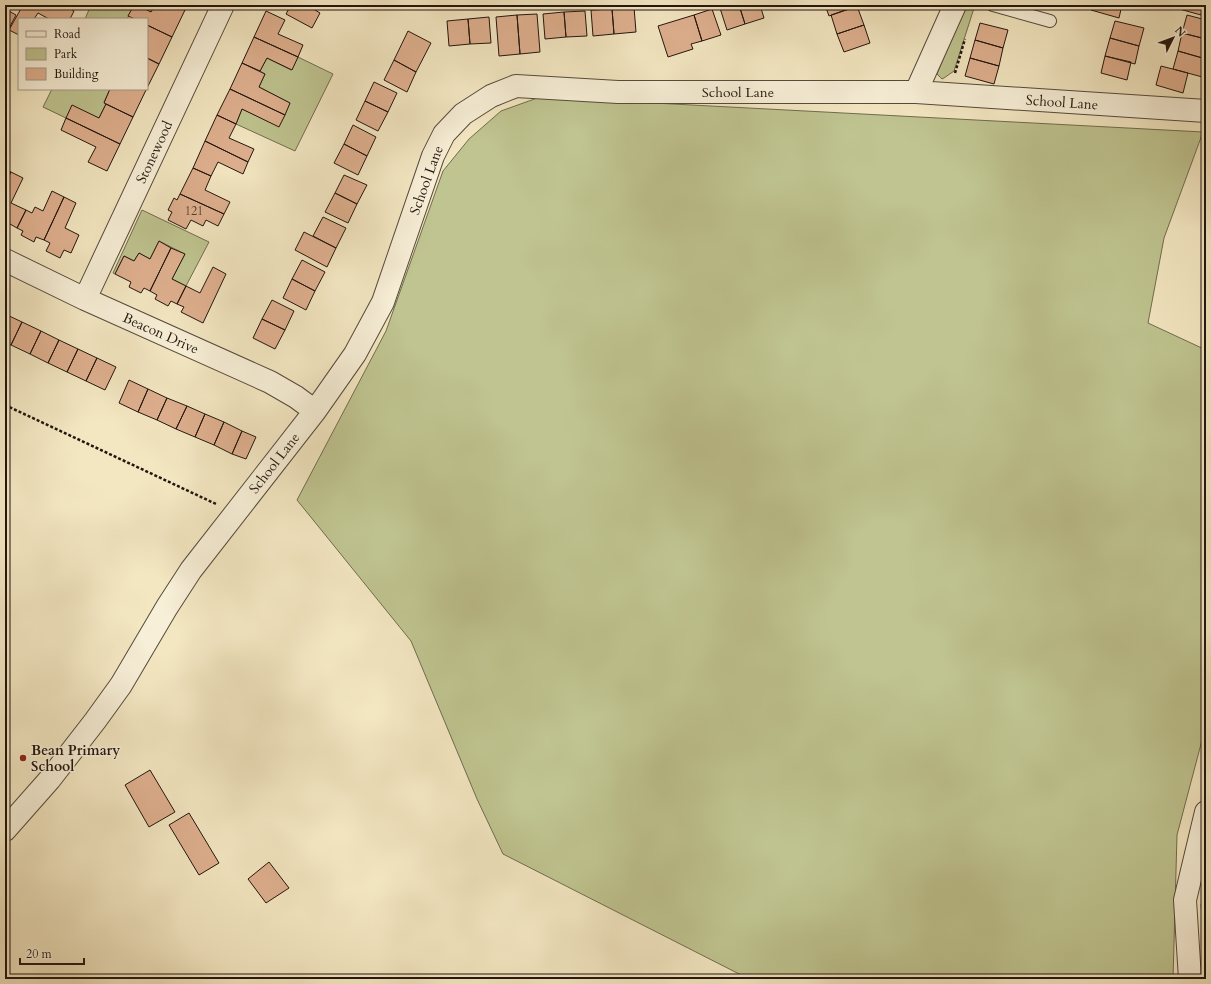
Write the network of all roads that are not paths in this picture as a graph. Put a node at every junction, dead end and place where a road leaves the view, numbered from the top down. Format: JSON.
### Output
{"nodes":[{"id":1,"x":222,"y":5,"type":"edge"},
{"id":2,"x":956,"y":5,"type":"edge"},
{"id":3,"x":993,"y":5,"type":"edge"},
{"id":4,"x":1050,"y":21,"type":"dead end"},
{"id":5,"x":916,"y":92,"type":"junction"},
{"id":6,"x":1206,"y":111,"type":"edge"},
{"id":7,"x":5,"y":260,"type":"edge"},
{"id":8,"x":85,"y":299,"type":"junction"},
{"id":9,"x":315,"y":411,"type":"junction"},
{"id":10,"x":1206,"y":812,"type":"edge"},
{"id":11,"x":5,"y":830,"type":"edge"},
{"id":12,"x":1190,"y":979,"type":"edge"}],
"edges":[{"from":1,"to":8,"type":"street","name":"Stonewood"},
{"from":2,"to":5,"type":"street"},
{"from":3,"to":4,"type":"lane"},
{"from":5,"to":6,"type":"street","name":"School Lane"},
{"from":5,"to":9,"type":"street","name":"School Lane"},
{"from":7,"to":8,"type":"street","name":"Beacon Drive"},
{"from":8,"to":9,"type":"street","name":"Beacon Drive"},
{"from":9,"to":11,"type":"street","name":"School Lane"},
{"from":10,"to":12,"type":"street"}]}
